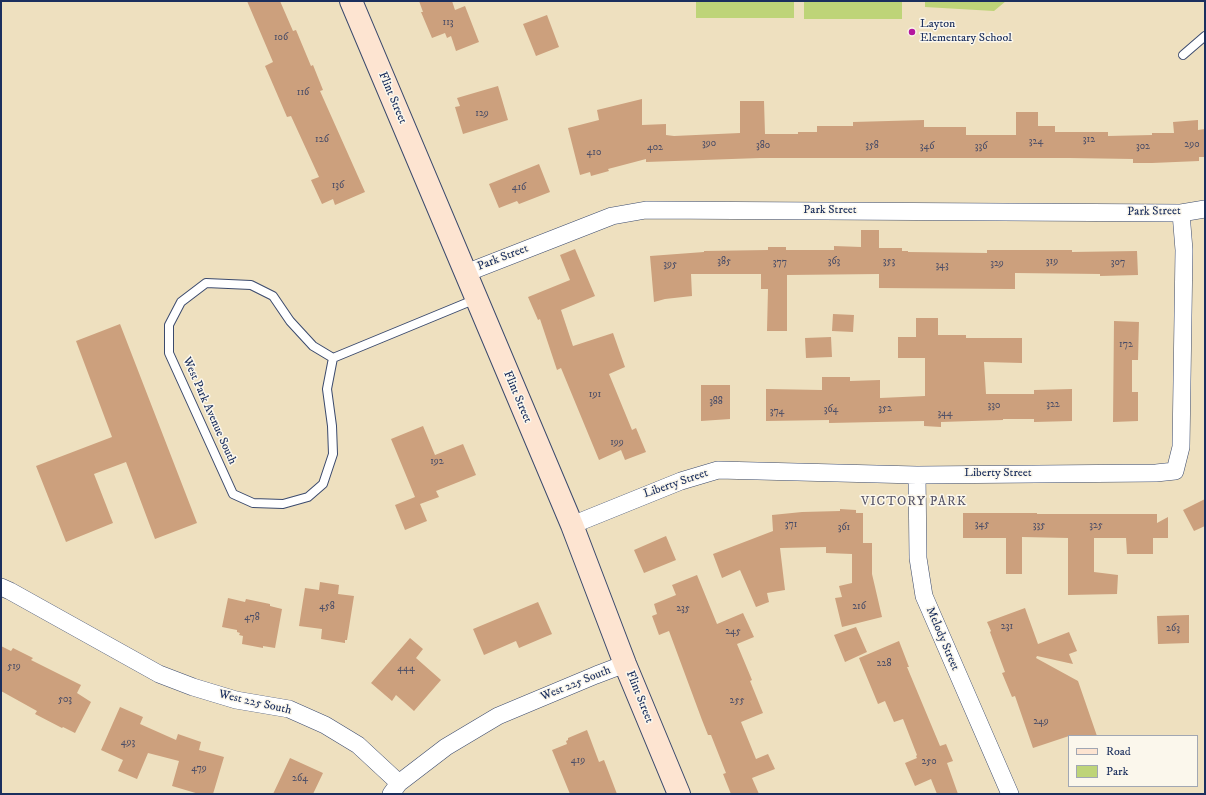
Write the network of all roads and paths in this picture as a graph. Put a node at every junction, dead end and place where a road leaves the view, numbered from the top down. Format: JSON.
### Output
{"nodes":[{"id":1,"x":351,"y":1,"type":"edge"},
{"id":2,"x":1205,"y":36,"type":"edge"},
{"id":3,"x":1183,"y":55,"type":"dead end"},
{"id":4,"x":1205,"y":209,"type":"edge"},
{"id":5,"x":1181,"y":213,"type":"junction"},
{"id":6,"x":466,"y":273,"type":"junction"},
{"id":7,"x":476,"y":300,"type":"junction"},
{"id":8,"x":333,"y":358,"type":"junction"},
{"id":9,"x":917,"y":475,"type":"junction"},
{"id":10,"x":572,"y":525,"type":"junction"},
{"id":11,"x":1,"y":587,"type":"edge"},
{"id":12,"x":625,"y":664,"type":"junction"},
{"id":13,"x":395,"y":788,"type":"edge"},
{"id":14,"x":679,"y":794,"type":"edge"},
{"id":15,"x":1010,"y":794,"type":"edge"}],
"edges":[{"from":1,"to":6,"type":"street","name":"Flint Street"},
{"from":2,"to":3,"type":"lane"},
{"from":4,"to":5,"type":"street","name":"Park Street"},
{"from":5,"to":6,"type":"street","name":"Park Street"},
{"from":5,"to":9,"type":"street","name":"Liberty Street"},
{"from":6,"to":7,"type":"street","name":"Flint Street"},
{"from":7,"to":8,"type":"lane"},
{"from":7,"to":10,"type":"street","name":"Flint Street"},
{"from":8,"to":8,"type":"lane","name":"West Park Avenue South"},
{"from":9,"to":10,"type":"street","name":"Liberty Street"},
{"from":9,"to":15,"type":"street","name":"Melody Street"},
{"from":10,"to":12,"type":"street","name":"Flint Street"},
{"from":11,"to":13,"type":"street","name":"West 225 South"},
{"from":12,"to":13,"type":"street","name":"West 225 South"},
{"from":12,"to":14,"type":"street","name":"Flint Street"}]}
